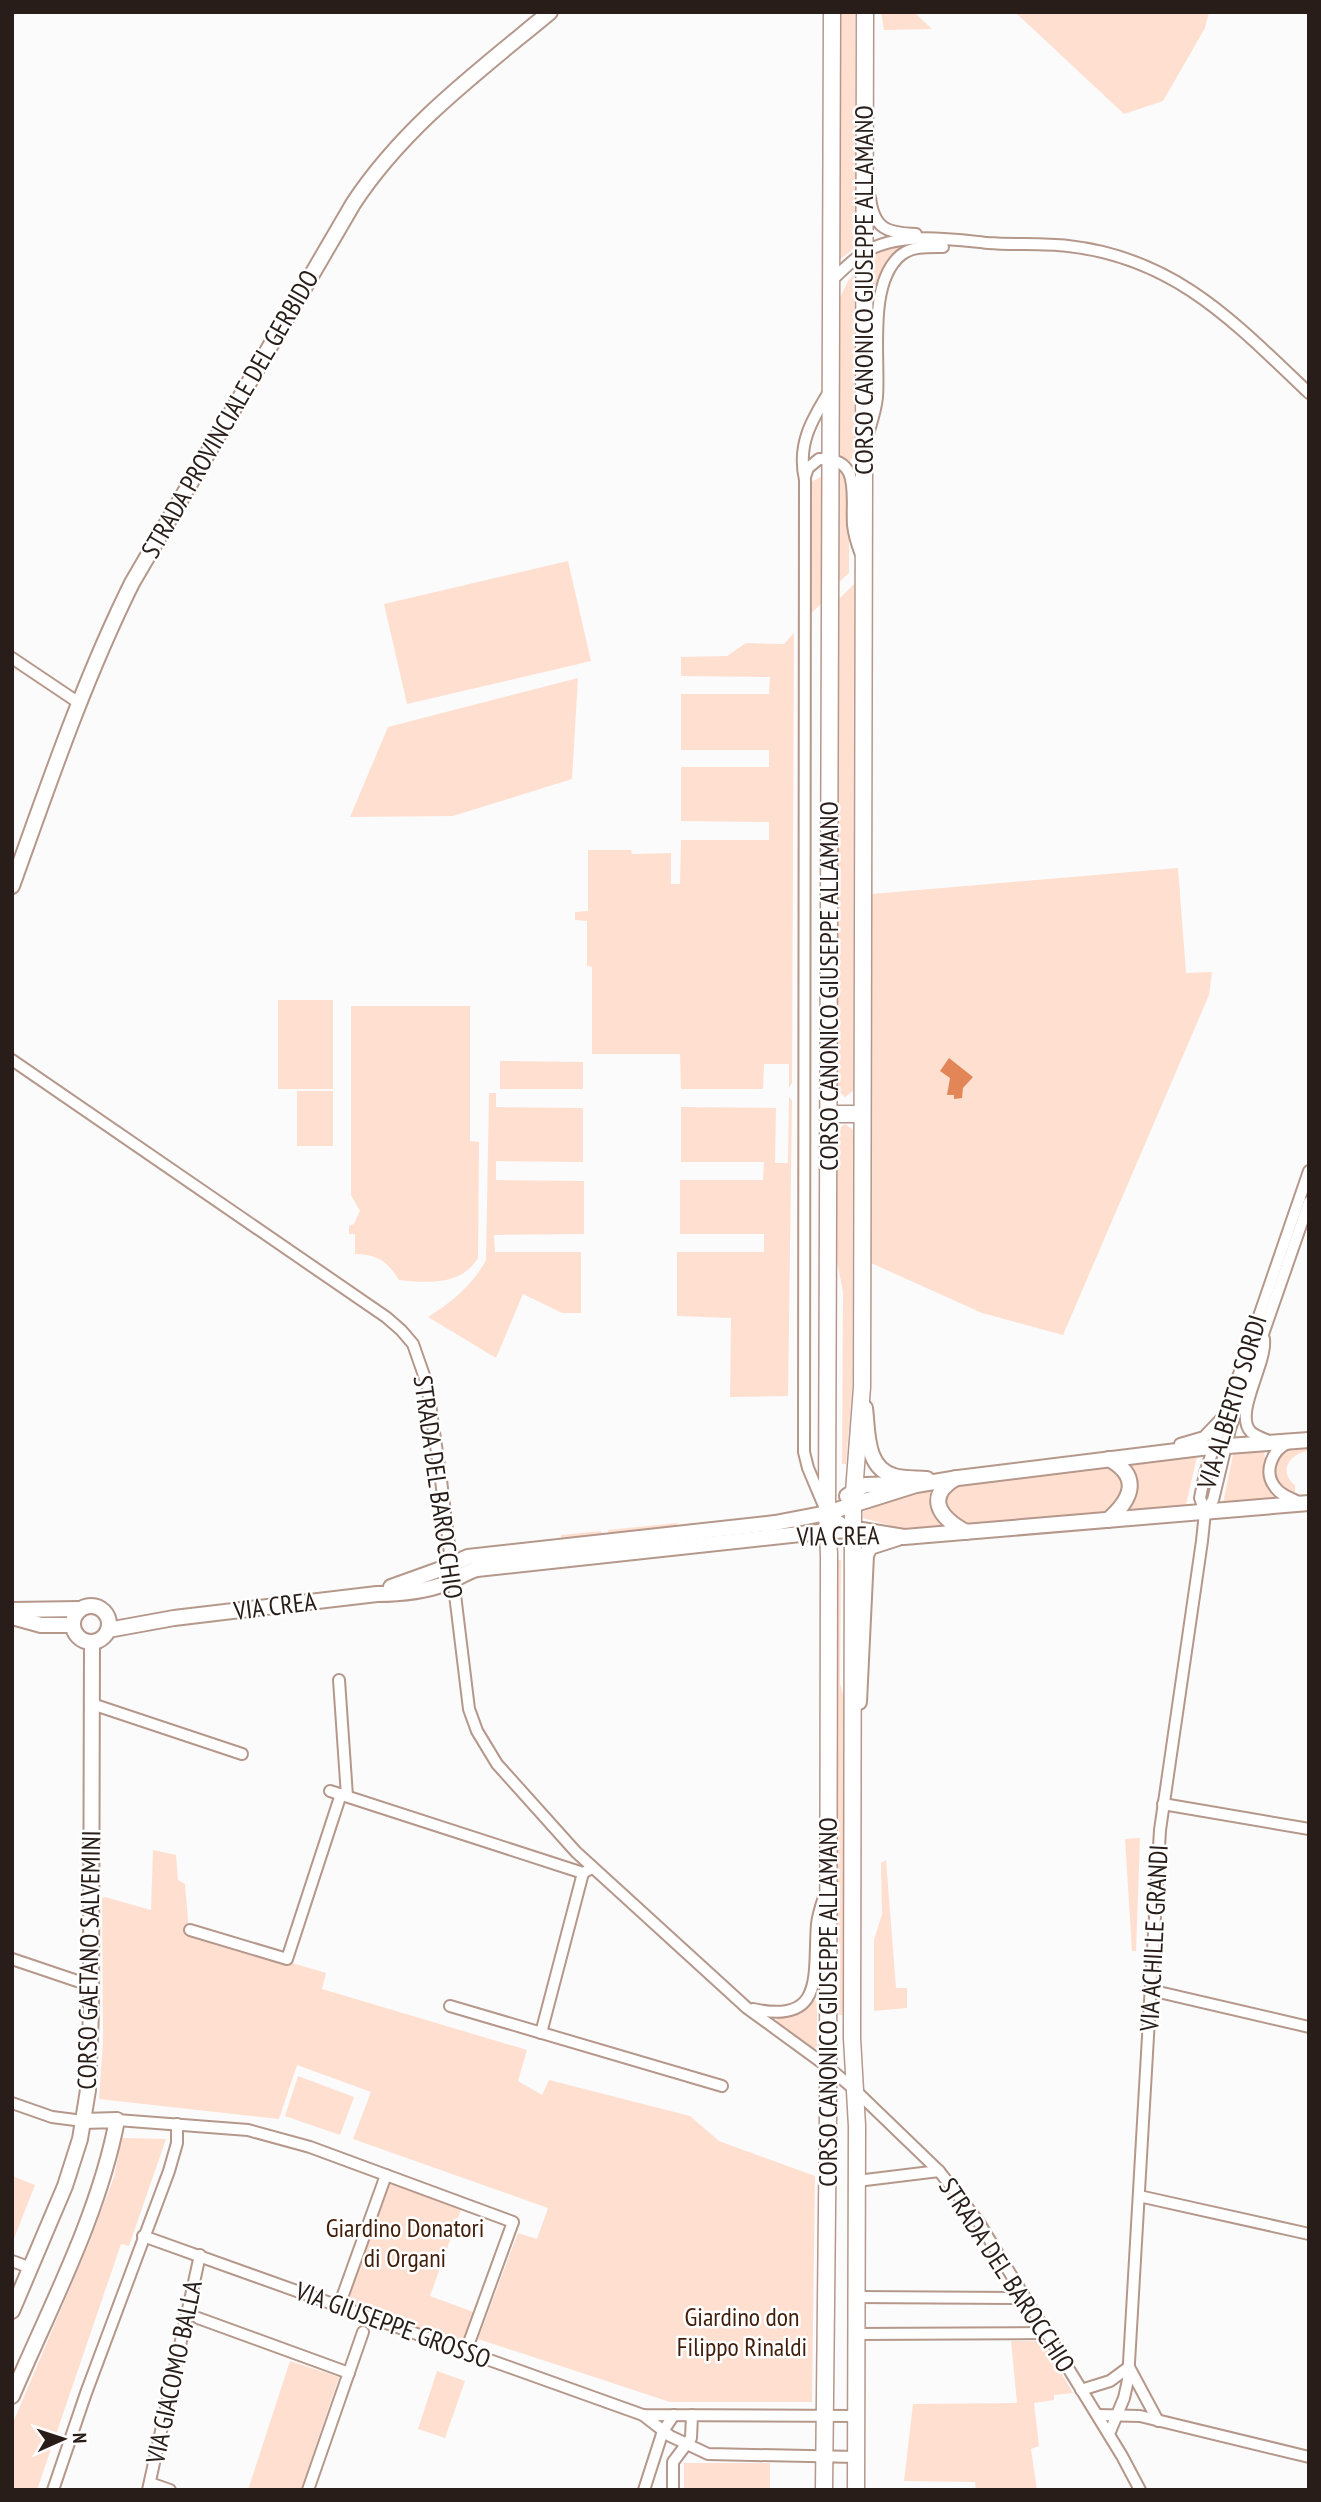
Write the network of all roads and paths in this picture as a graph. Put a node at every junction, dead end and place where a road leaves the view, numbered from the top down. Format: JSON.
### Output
{"nodes":[{"id":1,"x":550,"y":12,"type":"edge"},
{"id":2,"x":826,"y":12,"type":"edge"},
{"id":3,"x":832,"y":12,"type":"edge"},
{"id":4,"x":865,"y":12,"type":"edge"},
{"id":5,"x":831,"y":37,"type":"junction"},
{"id":6,"x":865,"y":159,"type":"junction"},
{"id":7,"x":991,"y":243,"type":"junction"},
{"id":8,"x":864,"y":252,"type":"junction"},
{"id":9,"x":831,"y":281,"type":"junction"},
{"id":10,"x":831,"y":389,"type":"junction"},
{"id":11,"x":1309,"y":393,"type":"edge"},
{"id":12,"x":864,"y":449,"type":"junction"},
{"id":13,"x":830,"y":458,"type":"junction"},
{"id":14,"x":805,"y":480,"type":"junction"},
{"id":15,"x":864,"y":568,"type":"junction"},
{"id":16,"x":12,"y":658,"type":"edge"},
{"id":17,"x":79,"y":703,"type":"junction"},
{"id":18,"x":12,"y":886,"type":"edge"},
{"id":19,"x":12,"y":1060,"type":"edge"},
{"id":20,"x":862,"y":1114,"type":"junction"},
{"id":21,"x":829,"y":1115,"type":"junction"},
{"id":22,"x":1309,"y":1171,"type":"edge"},
{"id":23,"x":1309,"y":1202,"type":"edge"},
{"id":24,"x":1279,"y":1272,"type":"junction"},
{"id":25,"x":1264,"y":1332,"type":"junction"},
{"id":26,"x":862,"y":1387,"type":"junction"},
{"id":27,"x":1225,"y":1414,"type":"junction"},
{"id":28,"x":1309,"y":1440,"type":"edge"},
{"id":29,"x":1291,"y":1442,"type":"junction"},
{"id":30,"x":1274,"y":1443,"type":"junction"},
{"id":31,"x":1220,"y":1447,"type":"junction"},
{"id":32,"x":1152,"y":1454,"type":"junction"},
{"id":33,"x":1109,"y":1459,"type":"junction"},
{"id":34,"x":958,"y":1478,"type":"junction"},
{"id":35,"x":935,"y":1481,"type":"junction"},
{"id":36,"x":853,"y":1498,"type":"junction"},
{"id":37,"x":1306,"y":1503,"type":"edge"},
{"id":38,"x":1205,"y":1512,"type":"junction"},
{"id":39,"x":827,"y":1513,"type":"junction"},
{"id":40,"x":1108,"y":1520,"type":"junction"},
{"id":41,"x":853,"y":1530,"type":"junction"},
{"id":42,"x":828,"y":1531,"type":"junction"},
{"id":43,"x":967,"y":1532,"type":"junction"},
{"id":44,"x":904,"y":1537,"type":"junction"},
{"id":45,"x":451,"y":1565,"type":"junction"},
{"id":46,"x":453,"y":1580,"type":"junction"},
{"id":47,"x":377,"y":1594,"type":"junction"},
{"id":48,"x":80,"y":1609,"type":"junction"},
{"id":49,"x":12,"y":1610,"type":"edge"},
{"id":50,"x":12,"y":1617,"type":"edge"},
{"id":51,"x":108,"y":1623,"type":"junction"},
{"id":52,"x":12,"y":1625,"type":"edge"},
{"id":53,"x":41,"y":1625,"type":"junction"},
{"id":54,"x":73,"y":1625,"type":"junction"},
{"id":55,"x":92,"y":1642,"type":"junction"},
{"id":56,"x":340,"y":1680,"type":"dead end"},
{"id":57,"x":92,"y":1704,"type":"junction"},
{"id":58,"x":852,"y":1731,"type":"junction"},
{"id":59,"x":242,"y":1754,"type":"dead end"},
{"id":60,"x":340,"y":1793,"type":"junction"},
{"id":61,"x":1163,"y":1804,"type":"junction"},
{"id":62,"x":1309,"y":1829,"type":"edge"},
{"id":63,"x":587,"y":1870,"type":"junction"},
{"id":64,"x":828,"y":1885,"type":"junction"},
{"id":65,"x":190,"y":1930,"type":"dead end"},
{"id":66,"x":12,"y":1959,"type":"edge"},
{"id":67,"x":92,"y":1986,"type":"junction"},
{"id":68,"x":1150,"y":1990,"type":"junction"},
{"id":69,"x":450,"y":2006,"type":"dead end"},
{"id":70,"x":747,"y":2008,"type":"junction"},
{"id":71,"x":1309,"y":2027,"type":"edge"},
{"id":72,"x":541,"y":2033,"type":"junction"},
{"id":73,"x":828,"y":2067,"type":"junction"},
{"id":74,"x":722,"y":2086,"type":"dead end"},
{"id":75,"x":855,"y":2090,"type":"junction"},
{"id":76,"x":12,"y":2103,"type":"edge"},
{"id":77,"x":117,"y":2120,"type":"junction"},
{"id":78,"x":83,"y":2121,"type":"junction"},
{"id":79,"x":177,"y":2124,"type":"junction"},
{"id":80,"x":939,"y":2171,"type":"junction"},
{"id":81,"x":386,"y":2175,"type":"junction"},
{"id":82,"x":857,"y":2181,"type":"junction"},
{"id":83,"x":1139,"y":2196,"type":"junction"},
{"id":84,"x":1309,"y":2234,"type":"edge"},
{"id":85,"x":144,"y":2236,"type":"junction"},
{"id":86,"x":200,"y":2255,"type":"junction"},
{"id":87,"x":12,"y":2260,"type":"edge"},
{"id":88,"x":31,"y":2267,"type":"junction"},
{"id":89,"x":1024,"y":2296,"type":"junction"},
{"id":90,"x":856,"y":2297,"type":"junction"},
{"id":91,"x":339,"y":2306,"type":"junction"},
{"id":92,"x":12,"y":2311,"type":"edge"},
{"id":93,"x":198,"y":2318,"type":"dead end"},
{"id":94,"x":363,"y":2332,"type":"dead end"},
{"id":95,"x":1046,"y":2333,"type":"junction"},
{"id":96,"x":856,"y":2334,"type":"junction"},
{"id":97,"x":466,"y":2351,"type":"junction"},
{"id":98,"x":1129,"y":2367,"type":"junction"},
{"id":99,"x":349,"y":2373,"type":"junction"},
{"id":100,"x":1082,"y":2390,"type":"junction"},
{"id":101,"x":12,"y":2396,"type":"edge"},
{"id":102,"x":643,"y":2415,"type":"junction"},
{"id":103,"x":674,"y":2415,"type":"junction"},
{"id":104,"x":692,"y":2415,"type":"junction"},
{"id":105,"x":1098,"y":2415,"type":"junction"},
{"id":106,"x":1117,"y":2415,"type":"junction"},
{"id":107,"x":825,"y":2416,"type":"junction"},
{"id":108,"x":856,"y":2416,"type":"junction"},
{"id":109,"x":1157,"y":2421,"type":"junction"},
{"id":110,"x":663,"y":2431,"type":"junction"},
{"id":111,"x":1109,"y":2434,"type":"junction"},
{"id":112,"x":687,"y":2444,"type":"junction"},
{"id":113,"x":825,"y":2456,"type":"junction"},
{"id":114,"x":856,"y":2457,"type":"junction"},
{"id":115,"x":1309,"y":2457,"type":"edge"},
{"id":116,"x":149,"y":2486,"type":"edge"},
{"id":117,"x":53,"y":2490,"type":"edge"},
{"id":118,"x":170,"y":2490,"type":"edge"},
{"id":119,"x":308,"y":2490,"type":"edge"},
{"id":120,"x":644,"y":2490,"type":"edge"},
{"id":121,"x":673,"y":2490,"type":"edge"},
{"id":122,"x":824,"y":2490,"type":"edge"},
{"id":123,"x":856,"y":2490,"type":"edge"},
{"id":124,"x":1140,"y":2490,"type":"edge"}],
"edges":[{"from":1,"to":17,"type":"street","name":"STRADA PROVINCIALE DEL GERBIDO"},
{"from":2,"to":5,"type":"street"},
{"from":3,"to":5,"type":"main road","name":"CORSO CANONICO GIUSEPPE ALLAMANO"},
{"from":4,"to":6,"type":"main road","name":"CORSO CANONICO GIUSEPPE ALLAMANO"},
{"from":5,"to":9,"type":"main road","name":"CORSO CANONICO GIUSEPPE ALLAMANO"},
{"from":6,"to":7,"type":"street"},
{"from":6,"to":8,"type":"main road","name":"CORSO CANONICO GIUSEPPE ALLAMANO"},
{"from":7,"to":8,"type":"street"},
{"from":7,"to":11,"type":"street"},
{"from":7,"to":12,"type":"street"},
{"from":8,"to":9,"type":"street"},
{"from":8,"to":12,"type":"main road","name":"CORSO CANONICO GIUSEPPE ALLAMANO"},
{"from":9,"to":10,"type":"main road","name":"CORSO CANONICO GIUSEPPE ALLAMANO"},
{"from":10,"to":13,"type":"main road","name":"CORSO CANONICO GIUSEPPE ALLAMANO"},
{"from":10,"to":14,"type":"street","name":"CORSO CANONICO GIUSEPPE ALLAMANO"},
{"from":12,"to":15,"type":"main road","name":"CORSO CANONICO GIUSEPPE ALLAMANO"},
{"from":13,"to":14,"type":"street","name":"CORSO CANONICO GIUSEPPE ALLAMANO"},
{"from":13,"to":15,"type":"street","name":"CORSO CANONICO GIUSEPPE ALLAMANO"},
{"from":13,"to":21,"type":"main road","name":"CORSO CANONICO GIUSEPPE ALLAMANO"},
{"from":14,"to":39,"type":"street","name":"CORSO CANONICO GIUSEPPE ALLAMANO"},
{"from":15,"to":20,"type":"main road","name":"CORSO CANONICO GIUSEPPE ALLAMANO"},
{"from":16,"to":17,"type":"street"},
{"from":17,"to":18,"type":"street","name":"STRADA PROVINCIALE DEL GERBIDO"},
{"from":19,"to":45,"type":"street","name":"STRADA DEL BAROCCHIO"},
{"from":20,"to":21,"type":"main road"},
{"from":20,"to":26,"type":"main road","name":"CORSO CANONICO GIUSEPPE ALLAMANO"},
{"from":21,"to":39,"type":"main road","name":"CORSO CANONICO GIUSEPPE ALLAMANO"},
{"from":22,"to":24,"type":"street","name":"VIA ALBERTO SORDI"},
{"from":23,"to":24,"type":"street","name":"VIA ALBERTO SORDI"},
{"from":24,"to":25,"type":"street","name":"VIA ALBERTO SORDI"},
{"from":24,"to":27,"type":"street","name":"VIA ALBERTO SORDI"},
{"from":25,"to":30,"type":"street","name":"VIA ALBERTO SORDI"},
{"from":25,"to":31,"type":"street","name":"VIA ALBERTO SORDI"},
{"from":26,"to":35,"type":"street"},
{"from":26,"to":36,"type":"main road","name":"CORSO CANONICO GIUSEPPE ALLAMANO"},
{"from":27,"to":31,"type":"street","name":"VIA ALBERTO SORDI"},
{"from":27,"to":32,"type":"street","name":"VIA CREA"},
{"from":28,"to":29,"type":"street","name":"VIA CREA"},
{"from":29,"to":30,"type":"street","name":"VIA CREA"},
{"from":29,"to":37,"type":"street","name":"VIA CREA"},
{"from":30,"to":31,"type":"street","name":"VIA CREA"},
{"from":31,"to":32,"type":"street","name":"VIA CREA"},
{"from":31,"to":38,"type":"street","name":"VIA ALBERTO SORDI"},
{"from":32,"to":33,"type":"street","name":"VIA CREA"},
{"from":33,"to":34,"type":"street","name":"VIA CREA"},
{"from":33,"to":40,"type":"street"},
{"from":34,"to":35,"type":"street","name":"VIA CREA"},
{"from":34,"to":43,"type":"street"},
{"from":35,"to":36,"type":"street","name":"VIA CREA"},
{"from":36,"to":39,"type":"street","name":"VIA CREA"},
{"from":36,"to":41,"type":"main road","name":"CORSO CANONICO GIUSEPPE ALLAMANO"},
{"from":37,"to":38,"type":"street","name":"VIA CREA"},
{"from":38,"to":40,"type":"street","name":"VIA CREA"},
{"from":38,"to":61,"type":"street","name":"VIA ACHILLE GRANDI"},
{"from":39,"to":41,"type":"street"},
{"from":39,"to":42,"type":"main road","name":"CORSO CANONICO GIUSEPPE ALLAMANO"},
{"from":39,"to":45,"type":"street","name":"VIA CREA"},
{"from":40,"to":43,"type":"street","name":"VIA CREA"},
{"from":41,"to":42,"type":"street","name":"VIA CREA"},
{"from":41,"to":44,"type":"street","name":"VIA CREA"},
{"from":41,"to":58,"type":"main road","name":"CORSO CANONICO GIUSEPPE ALLAMANO"},
{"from":42,"to":46,"type":"street","name":"VIA CREA"},
{"from":42,"to":64,"type":"main road","name":"CORSO CANONICO GIUSEPPE ALLAMANO"},
{"from":43,"to":44,"type":"street","name":"VIA CREA"},
{"from":44,"to":58,"type":"street"},
{"from":45,"to":46,"type":"street","name":"STRADA DEL BAROCCHIO"},
{"from":45,"to":47,"type":"street","name":"VIA CREA"},
{"from":46,"to":47,"type":"street","name":"VIA CREA"},
{"from":46,"to":63,"type":"street","name":"STRADA DEL BAROCCHIO"},
{"from":47,"to":51,"type":"street","name":"VIA CREA"},
{"from":48,"to":49,"type":"street"},
{"from":48,"to":51,"type":"street"},
{"from":48,"to":54,"type":"street"},
{"from":50,"to":53,"type":"street"},
{"from":51,"to":55,"type":"street"},
{"from":52,"to":53,"type":"street"},
{"from":53,"to":54,"type":"street"},
{"from":54,"to":55,"type":"street"},
{"from":55,"to":57,"type":"street","name":"CORSO GAETANO SALVEMINI"},
{"from":56,"to":60,"type":"street"},
{"from":57,"to":59,"type":"street"},
{"from":57,"to":67,"type":"street","name":"CORSO GAETANO SALVEMINI"},
{"from":58,"to":75,"type":"main road","name":"CORSO CANONICO GIUSEPPE ALLAMANO"},
{"from":60,"to":63,"type":"street","name":"STRADA DEL BAROCCHIO"},
{"from":60,"to":65,"type":"street"},
{"from":61,"to":62,"type":"street"},
{"from":61,"to":68,"type":"street","name":"VIA ACHILLE GRANDI"},
{"from":63,"to":70,"type":"street","name":"STRADA DEL BAROCCHIO"},
{"from":63,"to":72,"type":"street"},
{"from":64,"to":70,"type":"street"},
{"from":64,"to":73,"type":"main road","name":"CORSO CANONICO GIUSEPPE ALLAMANO"},
{"from":66,"to":67,"type":"street"},
{"from":67,"to":78,"type":"street","name":"CORSO GAETANO SALVEMINI"},
{"from":68,"to":71,"type":"street"},
{"from":68,"to":83,"type":"street","name":"VIA ACHILLE GRANDI"},
{"from":69,"to":72,"type":"street"},
{"from":70,"to":73,"type":"street","name":"STRADA DEL BAROCCHIO"},
{"from":72,"to":74,"type":"street"},
{"from":73,"to":75,"type":"street","name":"STRADA DEL BAROCCHIO"},
{"from":73,"to":107,"type":"main road","name":"CORSO CANONICO GIUSEPPE ALLAMANO"},
{"from":75,"to":80,"type":"street","name":"STRADA DEL BAROCCHIO"},
{"from":75,"to":82,"type":"main road","name":"CORSO CANONICO GIUSEPPE ALLAMANO"},
{"from":76,"to":78,"type":"street"},
{"from":77,"to":78,"type":"street"},
{"from":77,"to":79,"type":"street"},
{"from":77,"to":101,"type":"street","name":"CORSO GAETANO SALVEMINI"},
{"from":78,"to":88,"type":"street","name":"CORSO GAETANO SALVEMINI"},
{"from":79,"to":81,"type":"street"},
{"from":79,"to":85,"type":"street"},
{"from":80,"to":82,"type":"street","name":"CORSO CANONICO GIUSEPPE ALLAMANO"},
{"from":80,"to":89,"type":"street","name":"STRADA DEL BAROCCHIO"},
{"from":81,"to":91,"type":"street"},
{"from":81,"to":97,"type":"street"},
{"from":82,"to":90,"type":"main road","name":"CORSO CANONICO GIUSEPPE ALLAMANO"},
{"from":83,"to":84,"type":"street"},
{"from":83,"to":98,"type":"street","name":"VIA ACHILLE GRANDI"},
{"from":85,"to":86,"type":"street","name":"VIA GIUSEPPE GROSSO"},
{"from":85,"to":117,"type":"street"},
{"from":86,"to":91,"type":"street","name":"VIA GIUSEPPE GROSSO"},
{"from":86,"to":116,"type":"street","name":"VIA GIACOMO BALLA"},
{"from":87,"to":88,"type":"street"},
{"from":88,"to":92,"type":"street","name":"CORSO GAETANO SALVEMINI"},
{"from":89,"to":90,"type":"street"},
{"from":89,"to":95,"type":"street","name":"STRADA DEL BAROCCHIO"},
{"from":90,"to":96,"type":"main road","name":"CORSO CANONICO GIUSEPPE ALLAMANO"},
{"from":91,"to":97,"type":"street","name":"VIA GIUSEPPE GROSSO"},
{"from":93,"to":99,"type":"street"},
{"from":94,"to":99,"type":"street"},
{"from":95,"to":96,"type":"street"},
{"from":95,"to":100,"type":"street","name":"STRADA DEL BAROCCHIO"},
{"from":96,"to":108,"type":"main road","name":"CORSO CANONICO GIUSEPPE ALLAMANO"},
{"from":97,"to":102,"type":"street","name":"VIA GIUSEPPE GROSSO"},
{"from":98,"to":100,"type":"street"},
{"from":98,"to":106,"type":"street","name":"VIA ACHILLE GRANDI"},
{"from":98,"to":109,"type":"street"},
{"from":99,"to":119,"type":"street"},
{"from":100,"to":105,"type":"street","name":"STRADA DEL BAROCCHIO"},
{"from":102,"to":103,"type":"street","name":"VIA GIUSEPPE GROSSO"},
{"from":102,"to":110,"type":"street","name":"VIA GIUSEPPE GROSSO"},
{"from":103,"to":104,"type":"street","name":"VIA GIUSEPPE GROSSO"},
{"from":103,"to":110,"type":"street"},
{"from":104,"to":107,"type":"street","name":"VIA GIUSEPPE GROSSO"},
{"from":104,"to":112,"type":"street"},
{"from":105,"to":106,"type":"street"},
{"from":105,"to":111,"type":"street","name":"STRADA DEL BAROCCHIO"},
{"from":106,"to":109,"type":"street"},
{"from":106,"to":111,"type":"street","name":"VIA ACHILLE GRANDI"},
{"from":107,"to":108,"type":"street","name":"VIA GIUSEPPE GROSSO"},
{"from":107,"to":113,"type":"main road","name":"CORSO CANONICO GIUSEPPE ALLAMANO"},
{"from":108,"to":114,"type":"main road","name":"CORSO CANONICO GIUSEPPE ALLAMANO"},
{"from":109,"to":115,"type":"street"},
{"from":110,"to":112,"type":"street","name":"VIA GIUSEPPE GROSSO"},
{"from":110,"to":120,"type":"street"},
{"from":111,"to":124,"type":"street","name":"STRADA DEL BAROCCHIO"},
{"from":112,"to":113,"type":"street","name":"VIA GIUSEPPE GROSSO"},
{"from":112,"to":121,"type":"street"},
{"from":113,"to":114,"type":"street","name":"VIA GIUSEPPE GROSSO"},
{"from":113,"to":122,"type":"main road","name":"CORSO CANONICO GIUSEPPE ALLAMANO"},
{"from":114,"to":123,"type":"main road","name":"CORSO CANONICO GIUSEPPE ALLAMANO"},
{"from":116,"to":118,"type":"street"}]}
